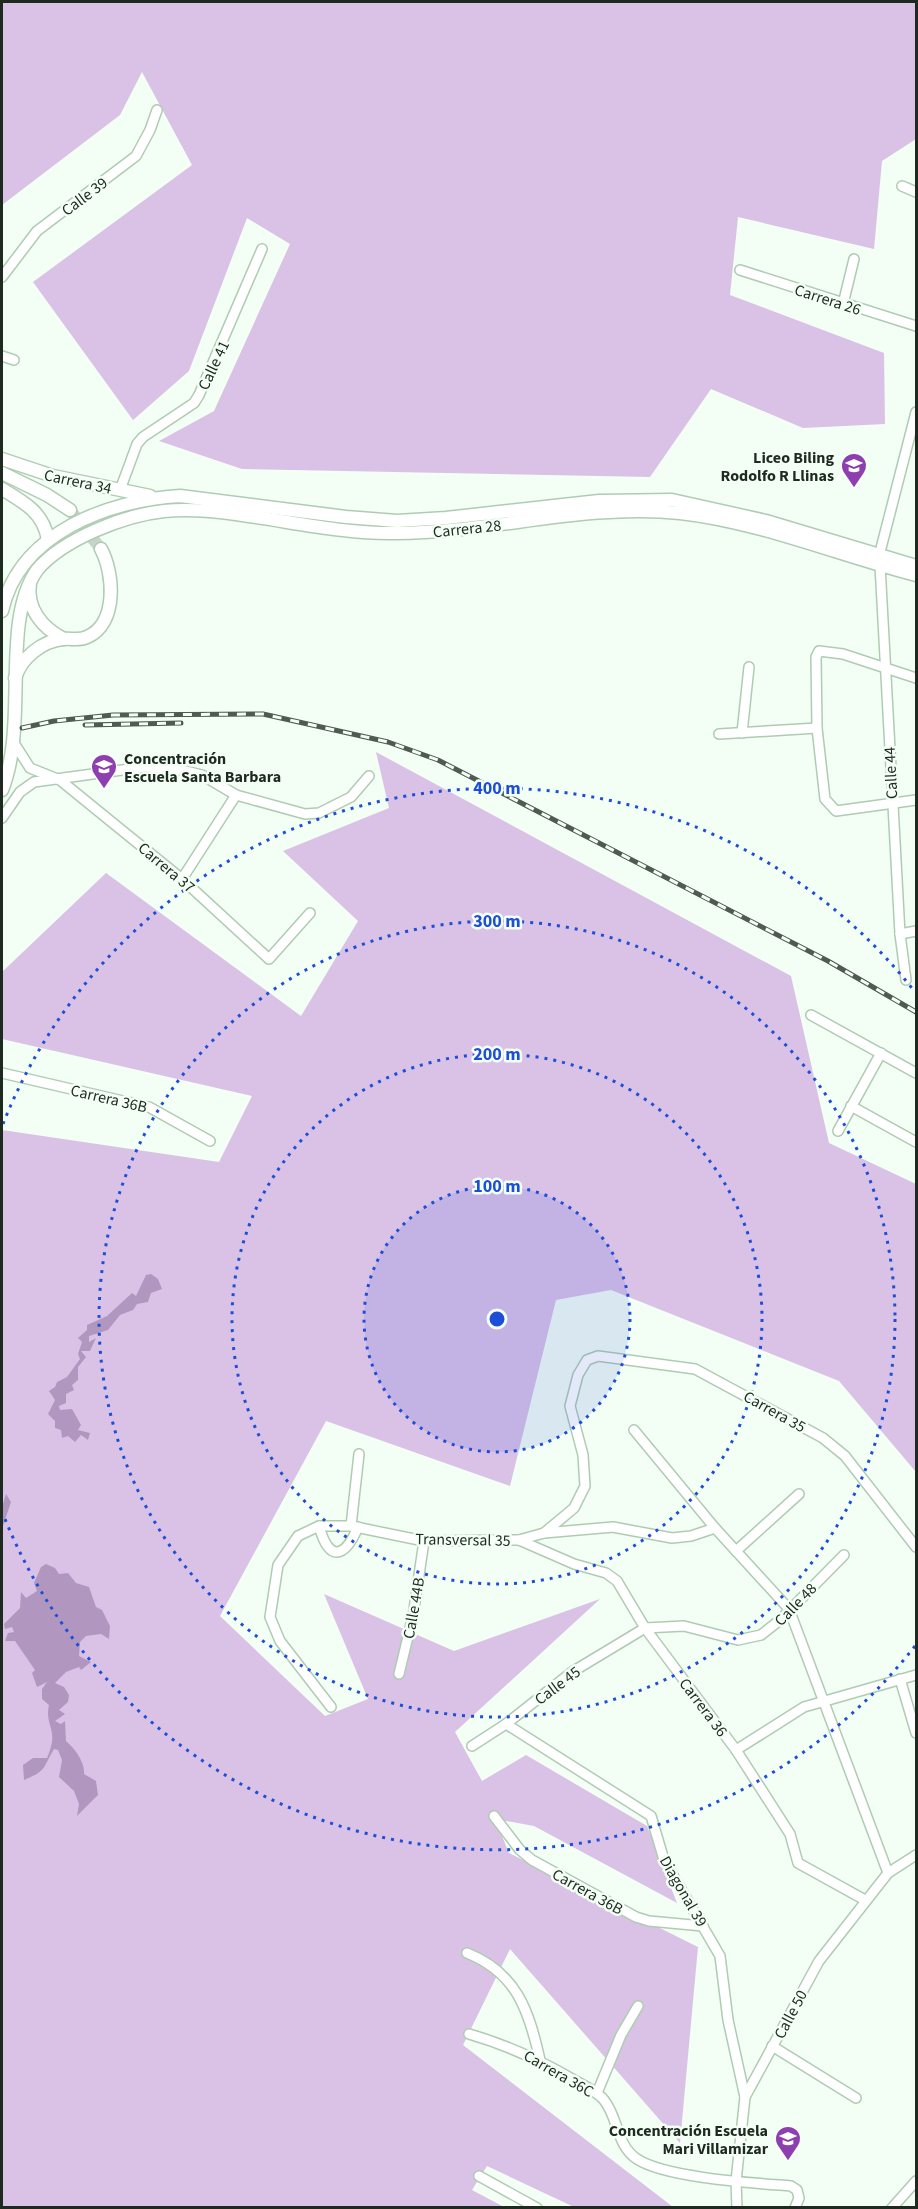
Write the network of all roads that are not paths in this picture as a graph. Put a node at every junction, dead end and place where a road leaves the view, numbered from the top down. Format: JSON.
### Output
{"nodes":[{"id":1,"x":157,"y":110,"type":"dead end"},
{"id":2,"x":902,"y":186,"type":"dead end"},
{"id":3,"x":916,"y":192,"type":"edge"},
{"id":4,"x":262,"y":249,"type":"dead end"},
{"id":5,"x":854,"y":259,"type":"dead end"},
{"id":6,"x":740,"y":270,"type":"dead end"},
{"id":7,"x":2,"y":277,"type":"edge"},
{"id":8,"x":843,"y":304,"type":"junction"},
{"id":9,"x":916,"y":326,"type":"edge"},
{"id":10,"x":2,"y":356,"type":"edge"},
{"id":11,"x":14,"y":360,"type":"dead end"},
{"id":12,"x":916,"y":412,"type":"edge"},
{"id":13,"x":914,"y":423,"type":"edge"},
{"id":14,"x":2,"y":459,"type":"edge"},
{"id":15,"x":2,"y":473,"type":"edge"},
{"id":16,"x":2,"y":489,"type":"edge"},
{"id":17,"x":120,"y":490,"type":"junction"},
{"id":18,"x":157,"y":498,"type":"junction"},
{"id":19,"x":633,"y":506,"type":"junction"},
{"id":20,"x":70,"y":510,"type":"tunnel mouth"},
{"id":21,"x":48,"y":540,"type":"junction"},
{"id":22,"x":101,"y":549,"type":"tunnel mouth"},
{"id":23,"x":880,"y":561,"type":"junction"},
{"id":24,"x":916,"y":566,"type":"edge"},
{"id":25,"x":916,"y":574,"type":"edge"},
{"id":26,"x":30,"y":579,"type":"junction"},
{"id":27,"x":2,"y":611,"type":"edge"},
{"id":28,"x":64,"y":639,"type":"junction"},
{"id":29,"x":749,"y":667,"type":"dead end"},
{"id":30,"x":885,"y":667,"type":"junction"},
{"id":31,"x":916,"y":678,"type":"edge"},
{"id":32,"x":14,"y":681,"type":"junction"},
{"id":33,"x":817,"y":729,"type":"junction"},
{"id":34,"x":742,"y":733,"type":"junction"},
{"id":35,"x":719,"y":734,"type":"dead end"},
{"id":36,"x":14,"y":743,"type":"junction"},
{"id":37,"x":369,"y":776,"type":"dead end"},
{"id":38,"x":60,"y":780,"type":"junction"},
{"id":39,"x":2,"y":790,"type":"edge"},
{"id":40,"x":236,"y":795,"type":"junction"},
{"id":41,"x":916,"y":800,"type":"edge"},
{"id":42,"x":892,"y":805,"type":"junction"},
{"id":43,"x":2,"y":818,"type":"edge"},
{"id":44,"x":182,"y":879,"type":"junction"},
{"id":45,"x":310,"y":913,"type":"dead end"},
{"id":46,"x":916,"y":931,"type":"edge"},
{"id":47,"x":900,"y":934,"type":"junction"},
{"id":48,"x":906,"y":980,"type":"dead end"},
{"id":49,"x":811,"y":1015,"type":"dead end"},
{"id":50,"x":881,"y":1053,"type":"junction"},
{"id":51,"x":2,"y":1073,"type":"edge"},
{"id":52,"x":916,"y":1073,"type":"edge"},
{"id":53,"x":852,"y":1106,"type":"junction"},
{"id":54,"x":838,"y":1131,"type":"dead end"},
{"id":55,"x":210,"y":1141,"type":"dead end"},
{"id":56,"x":916,"y":1142,"type":"edge"},
{"id":57,"x":634,"y":1430,"type":"dead end"},
{"id":58,"x":359,"y":1454,"type":"dead end"},
{"id":59,"x":799,"y":1494,"type":"dead end"},
{"id":60,"x":319,"y":1526,"type":"junction"},
{"id":61,"x":355,"y":1527,"type":"junction"},
{"id":62,"x":715,"y":1528,"type":"junction"},
{"id":63,"x":544,"y":1533,"type":"junction"},
{"id":64,"x":519,"y":1540,"type":"junction"},
{"id":65,"x":424,"y":1541,"type":"junction"},
{"id":66,"x":916,"y":1547,"type":"edge"},
{"id":67,"x":736,"y":1551,"type":"junction"},
{"id":68,"x":844,"y":1555,"type":"dead end"},
{"id":69,"x":789,"y":1609,"type":"junction"},
{"id":70,"x":645,"y":1628,"type":"junction"},
{"id":71,"x":399,"y":1674,"type":"dead end"},
{"id":72,"x":916,"y":1675,"type":"edge"},
{"id":73,"x":900,"y":1679,"type":"junction"},
{"id":74,"x":822,"y":1701,"type":"junction"},
{"id":75,"x":331,"y":1707,"type":"dead end"},
{"id":76,"x":506,"y":1724,"type":"junction"},
{"id":77,"x":916,"y":1733,"type":"edge"},
{"id":78,"x":472,"y":1746,"type":"dead end"},
{"id":79,"x":736,"y":1750,"type":"junction"},
{"id":80,"x":494,"y":1816,"type":"dead end"},
{"id":81,"x":916,"y":1856,"type":"edge"},
{"id":82,"x":888,"y":1873,"type":"junction"},
{"id":83,"x":865,"y":1900,"type":"junction"},
{"id":84,"x":703,"y":1926,"type":"junction"},
{"id":85,"x":467,"y":1953,"type":"dead end"},
{"id":86,"x":638,"y":2006,"type":"dead end"},
{"id":87,"x":469,"y":2034,"type":"dead end"},
{"id":88,"x":772,"y":2046,"type":"junction"},
{"id":89,"x":540,"y":2060,"type":"junction"},
{"id":90,"x":597,"y":2093,"type":"junction"},
{"id":91,"x":745,"y":2097,"type":"junction"},
{"id":92,"x":856,"y":2098,"type":"dead end"},
{"id":93,"x":479,"y":2176,"type":"dead end"},
{"id":94,"x":736,"y":2181,"type":"junction"},
{"id":95,"x":916,"y":2181,"type":"edge"},
{"id":96,"x":537,"y":2208,"type":"edge"},
{"id":97,"x":737,"y":2208,"type":"edge"},
{"id":98,"x":795,"y":2208,"type":"edge"},
{"id":99,"x":892,"y":2208,"type":"edge"}],
"edges":[{"from":1,"to":7,"type":"street","name":"Calle 39"},
{"from":2,"to":3,"type":"street"},
{"from":4,"to":17,"type":"street","name":"Calle 41"},
{"from":5,"to":8,"type":"street"},
{"from":6,"to":8,"type":"street","name":"Carrera 26"},
{"from":8,"to":9,"type":"street","name":"Carrera 26"},
{"from":10,"to":11,"type":"street"},
{"from":12,"to":13,"type":"street","name":"Calle 44"},
{"from":13,"to":23,"type":"street","name":"Calle 44"},
{"from":14,"to":17,"type":"main road","name":"Carrera 34"},
{"from":15,"to":20,"type":"main road"},
{"from":16,"to":21,"type":"main road"},
{"from":17,"to":18,"type":"main road","name":"Carrera 34"},
{"from":18,"to":19,"type":"main road","name":"Carrera 28"},
{"from":18,"to":21,"type":"main road"},
{"from":19,"to":23,"type":"main road","name":"Carrera 28"},
{"from":19,"to":26,"type":"main road","name":"Carrera 28"},
{"from":21,"to":27,"type":"main road"},
{"from":22,"to":28,"type":"main road"},
{"from":23,"to":24,"type":"main road","name":"Carrera 28"},
{"from":23,"to":25,"type":"main road","name":"Carrera 28"},
{"from":23,"to":30,"type":"street","name":"Calle 44"},
{"from":26,"to":28,"type":"main road"},
{"from":26,"to":32,"type":"main road"},
{"from":28,"to":32,"type":"main road"},
{"from":29,"to":34,"type":"street"},
{"from":30,"to":31,"type":"street"},
{"from":30,"to":33,"type":"street"},
{"from":30,"to":42,"type":"street","name":"Calle 44"},
{"from":32,"to":36,"type":"main road"},
{"from":33,"to":34,"type":"street"},
{"from":33,"to":42,"type":"street"},
{"from":34,"to":35,"type":"street"},
{"from":36,"to":38,"type":"street","name":"Carrera 37"},
{"from":36,"to":39,"type":"main road"},
{"from":37,"to":40,"type":"street"},
{"from":38,"to":40,"type":"street"},
{"from":38,"to":43,"type":"street"},
{"from":38,"to":44,"type":"street","name":"Carrera 37"},
{"from":40,"to":44,"type":"street"},
{"from":41,"to":42,"type":"street"},
{"from":42,"to":47,"type":"street","name":"Calle 44"},
{"from":44,"to":45,"type":"street","name":"Carrera 37"},
{"from":46,"to":47,"type":"street"},
{"from":47,"to":48,"type":"street","name":"Calle 44"},
{"from":49,"to":50,"type":"street"},
{"from":50,"to":52,"type":"street"},
{"from":50,"to":53,"type":"street"},
{"from":51,"to":55,"type":"street","name":"Carrera 36B"},
{"from":53,"to":54,"type":"street"},
{"from":53,"to":56,"type":"street"},
{"from":57,"to":62,"type":"street"},
{"from":58,"to":61,"type":"street"},
{"from":59,"to":67,"type":"street"},
{"from":60,"to":61,"type":"street","name":"Transversal 35"},
{"from":60,"to":61,"type":"street"},
{"from":60,"to":75,"type":"street"},
{"from":61,"to":65,"type":"street","name":"Transversal 35"},
{"from":62,"to":63,"type":"street","name":"Transversal 35"},
{"from":62,"to":67,"type":"street"},
{"from":63,"to":64,"type":"street","name":"Transversal 35"},
{"from":63,"to":66,"type":"street","name":"Carrera 35"},
{"from":64,"to":65,"type":"street","name":"Transversal 35"},
{"from":64,"to":70,"type":"street","name":"Carrera 36"},
{"from":65,"to":71,"type":"street","name":"Calle 44B"},
{"from":67,"to":69,"type":"street"},
{"from":68,"to":69,"type":"street","name":"Calle 48"},
{"from":69,"to":70,"type":"street","name":"Calle 48"},
{"from":69,"to":74,"type":"street"},
{"from":70,"to":76,"type":"street","name":"Calle 45"},
{"from":70,"to":79,"type":"street","name":"Carrera 36"},
{"from":72,"to":73,"type":"street"},
{"from":73,"to":74,"type":"street"},
{"from":73,"to":77,"type":"street"},
{"from":74,"to":79,"type":"street"},
{"from":74,"to":82,"type":"street"},
{"from":76,"to":78,"type":"street","name":"Calle 45"},
{"from":76,"to":84,"type":"street","name":"Diagonal 39"},
{"from":79,"to":83,"type":"street","name":"Carrera 36"},
{"from":80,"to":84,"type":"street","name":"Carrera 36B"},
{"from":81,"to":82,"type":"street","name":"Calle 50"},
{"from":82,"to":83,"type":"street","name":"Calle 50"},
{"from":83,"to":88,"type":"street","name":"Calle 50"},
{"from":84,"to":91,"type":"street","name":"Diagonal 39"},
{"from":85,"to":89,"type":"street"},
{"from":86,"to":90,"type":"street"},
{"from":87,"to":89,"type":"street","name":"Carrera 36C"},
{"from":88,"to":91,"type":"street","name":"Calle 50"},
{"from":88,"to":92,"type":"street"},
{"from":89,"to":90,"type":"street","name":"Carrera 36C"},
{"from":90,"to":94,"type":"street","name":"Carrera 36C"},
{"from":91,"to":94,"type":"street","name":"Calle 50"},
{"from":93,"to":96,"type":"street"},
{"from":94,"to":97,"type":"street","name":"Calle 50"},
{"from":94,"to":98,"type":"street","name":"Carrera 36C"},
{"from":95,"to":99,"type":"street"}]}
